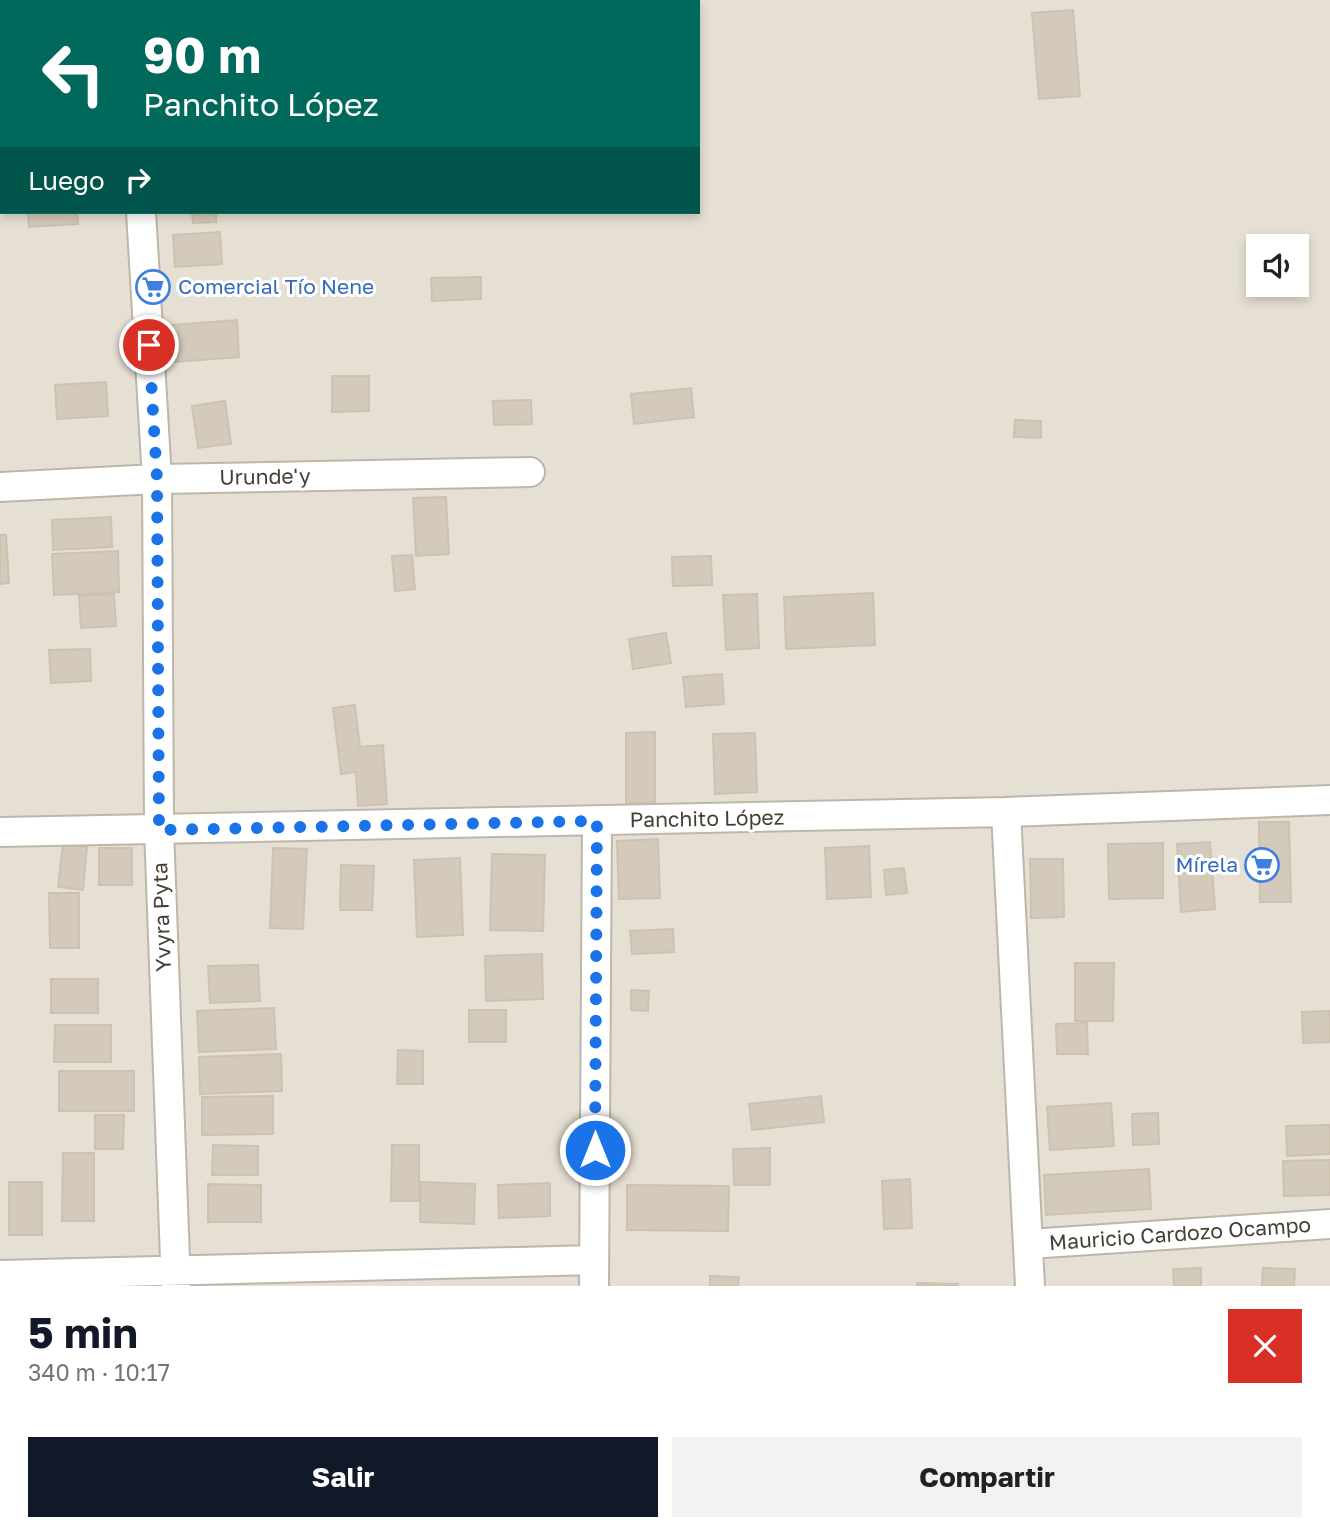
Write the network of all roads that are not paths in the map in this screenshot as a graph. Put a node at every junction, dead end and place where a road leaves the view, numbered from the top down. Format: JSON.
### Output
{"nodes":[{"id":1,"x":141,"y":214,"type":"edge"},
{"id":2,"x":530,"y":472,"type":"dead end"},
{"id":3,"x":157,"y":479,"type":"junction"},
{"id":4,"x":0,"y":487,"type":"edge"},
{"id":5,"x":1330,"y":800,"type":"edge"},
{"id":6,"x":1006,"y":812,"type":"junction"},
{"id":7,"x":597,"y":821,"type":"junction"},
{"id":8,"x":159,"y":830,"type":"junction"},
{"id":9,"x":0,"y":832,"type":"edge"},
{"id":10,"x":1330,"y":1224,"type":"edge"},
{"id":11,"x":1029,"y":1244,"type":"junction"},
{"id":12,"x":594,"y":1273,"type":"edge"},
{"id":13,"x":0,"y":1275,"type":"edge"},
{"id":14,"x":175,"y":1279,"type":"edge"},
{"id":15,"x":1030,"y":1286,"type":"edge"}],
"edges":[{"from":1,"to":3,"type":"street","name":"Yvyra Pyta"},
{"from":2,"to":3,"type":"street","name":"Urunde'y"},
{"from":3,"to":4,"type":"street","name":"Urunde'y"},
{"from":3,"to":8,"type":"street","name":"Yvyra Pyta"},
{"from":5,"to":6,"type":"street","name":"Panchito López"},
{"from":6,"to":7,"type":"street","name":"Panchito López"},
{"from":6,"to":11,"type":"street"},
{"from":7,"to":8,"type":"street","name":"Panchito López"},
{"from":7,"to":12,"type":"street"},
{"from":8,"to":9,"type":"street","name":"Panchito López"},
{"from":8,"to":14,"type":"street","name":"Yvyra Pyta"},
{"from":10,"to":11,"type":"street","name":"Mauricio Cardozo Ocampo"},
{"from":11,"to":15,"type":"street"},
{"from":12,"to":14,"type":"street"},
{"from":13,"to":14,"type":"street"}]}
